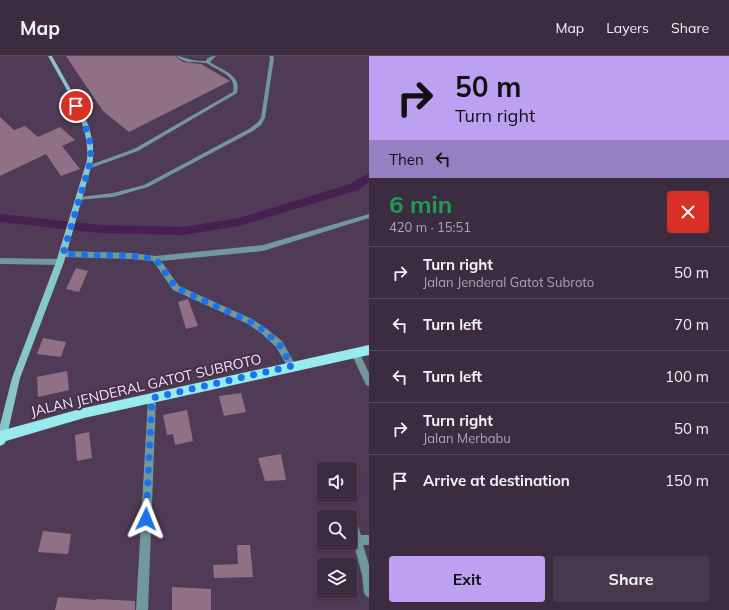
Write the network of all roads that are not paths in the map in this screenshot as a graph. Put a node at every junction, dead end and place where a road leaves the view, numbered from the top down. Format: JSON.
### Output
{"nodes":[{"id":1,"x":50,"y":56,"type":"edge"},
{"id":2,"x":178,"y":56,"type":"edge"},
{"id":3,"x":214,"y":56,"type":"edge"},
{"id":4,"x":271,"y":56,"type":"edge"},
{"id":5,"x":208,"y":62,"type":"junction"},
{"id":6,"x":89,"y":167,"type":"junction"},
{"id":7,"x":80,"y":199,"type":"junction"},
{"id":8,"x":369,"y":216,"type":"edge"},
{"id":9,"x":64,"y":251,"type":"junction"},
{"id":10,"x":156,"y":259,"type":"junction"},
{"id":11,"x":0,"y":261,"type":"edge"},
{"id":12,"x":60,"y":262,"type":"junction"},
{"id":13,"x":369,"y":350,"type":"edge"},
{"id":14,"x":355,"y":353,"type":"junction"},
{"id":15,"x":292,"y":366,"type":"junction"},
{"id":16,"x":369,"y":382,"type":"edge"},
{"id":17,"x":152,"y":398,"type":"junction"},
{"id":18,"x":1,"y":438,"type":"edge"},
{"id":19,"x":357,"y":528,"type":"edge"},
{"id":20,"x":363,"y":540,"type":"edge"},
{"id":21,"x":369,"y":593,"type":"edge"},
{"id":22,"x":142,"y":610,"type":"edge"}],
"edges":[{"from":1,"to":6,"type":"main road"},
{"from":2,"to":5,"type":"lane"},
{"from":3,"to":5,"type":"lane"},
{"from":4,"to":7,"type":"lane"},
{"from":5,"to":6,"type":"lane"},
{"from":6,"to":7,"type":"main road"},
{"from":7,"to":9,"type":"main road"},
{"from":8,"to":10,"type":"street"},
{"from":9,"to":10,"type":"street"},
{"from":9,"to":12,"type":"main road"},
{"from":10,"to":15,"type":"street"},
{"from":11,"to":12,"type":"street"},
{"from":12,"to":18,"type":"main road"},
{"from":13,"to":14,"type":"main road","name":"JALAN JENDERAL GATOT SUBROTO"},
{"from":14,"to":15,"type":"main road","name":"JALAN JENDERAL GATOT SUBROTO"},
{"from":14,"to":16,"type":"street"},
{"from":15,"to":17,"type":"main road","name":"JALAN JENDERAL GATOT SUBROTO"},
{"from":17,"to":18,"type":"main road","name":"JALAN JENDERAL GATOT SUBROTO"},
{"from":17,"to":22,"type":"street"},
{"from":19,"to":20,"type":"lane"},
{"from":20,"to":21,"type":"lane"}]}
